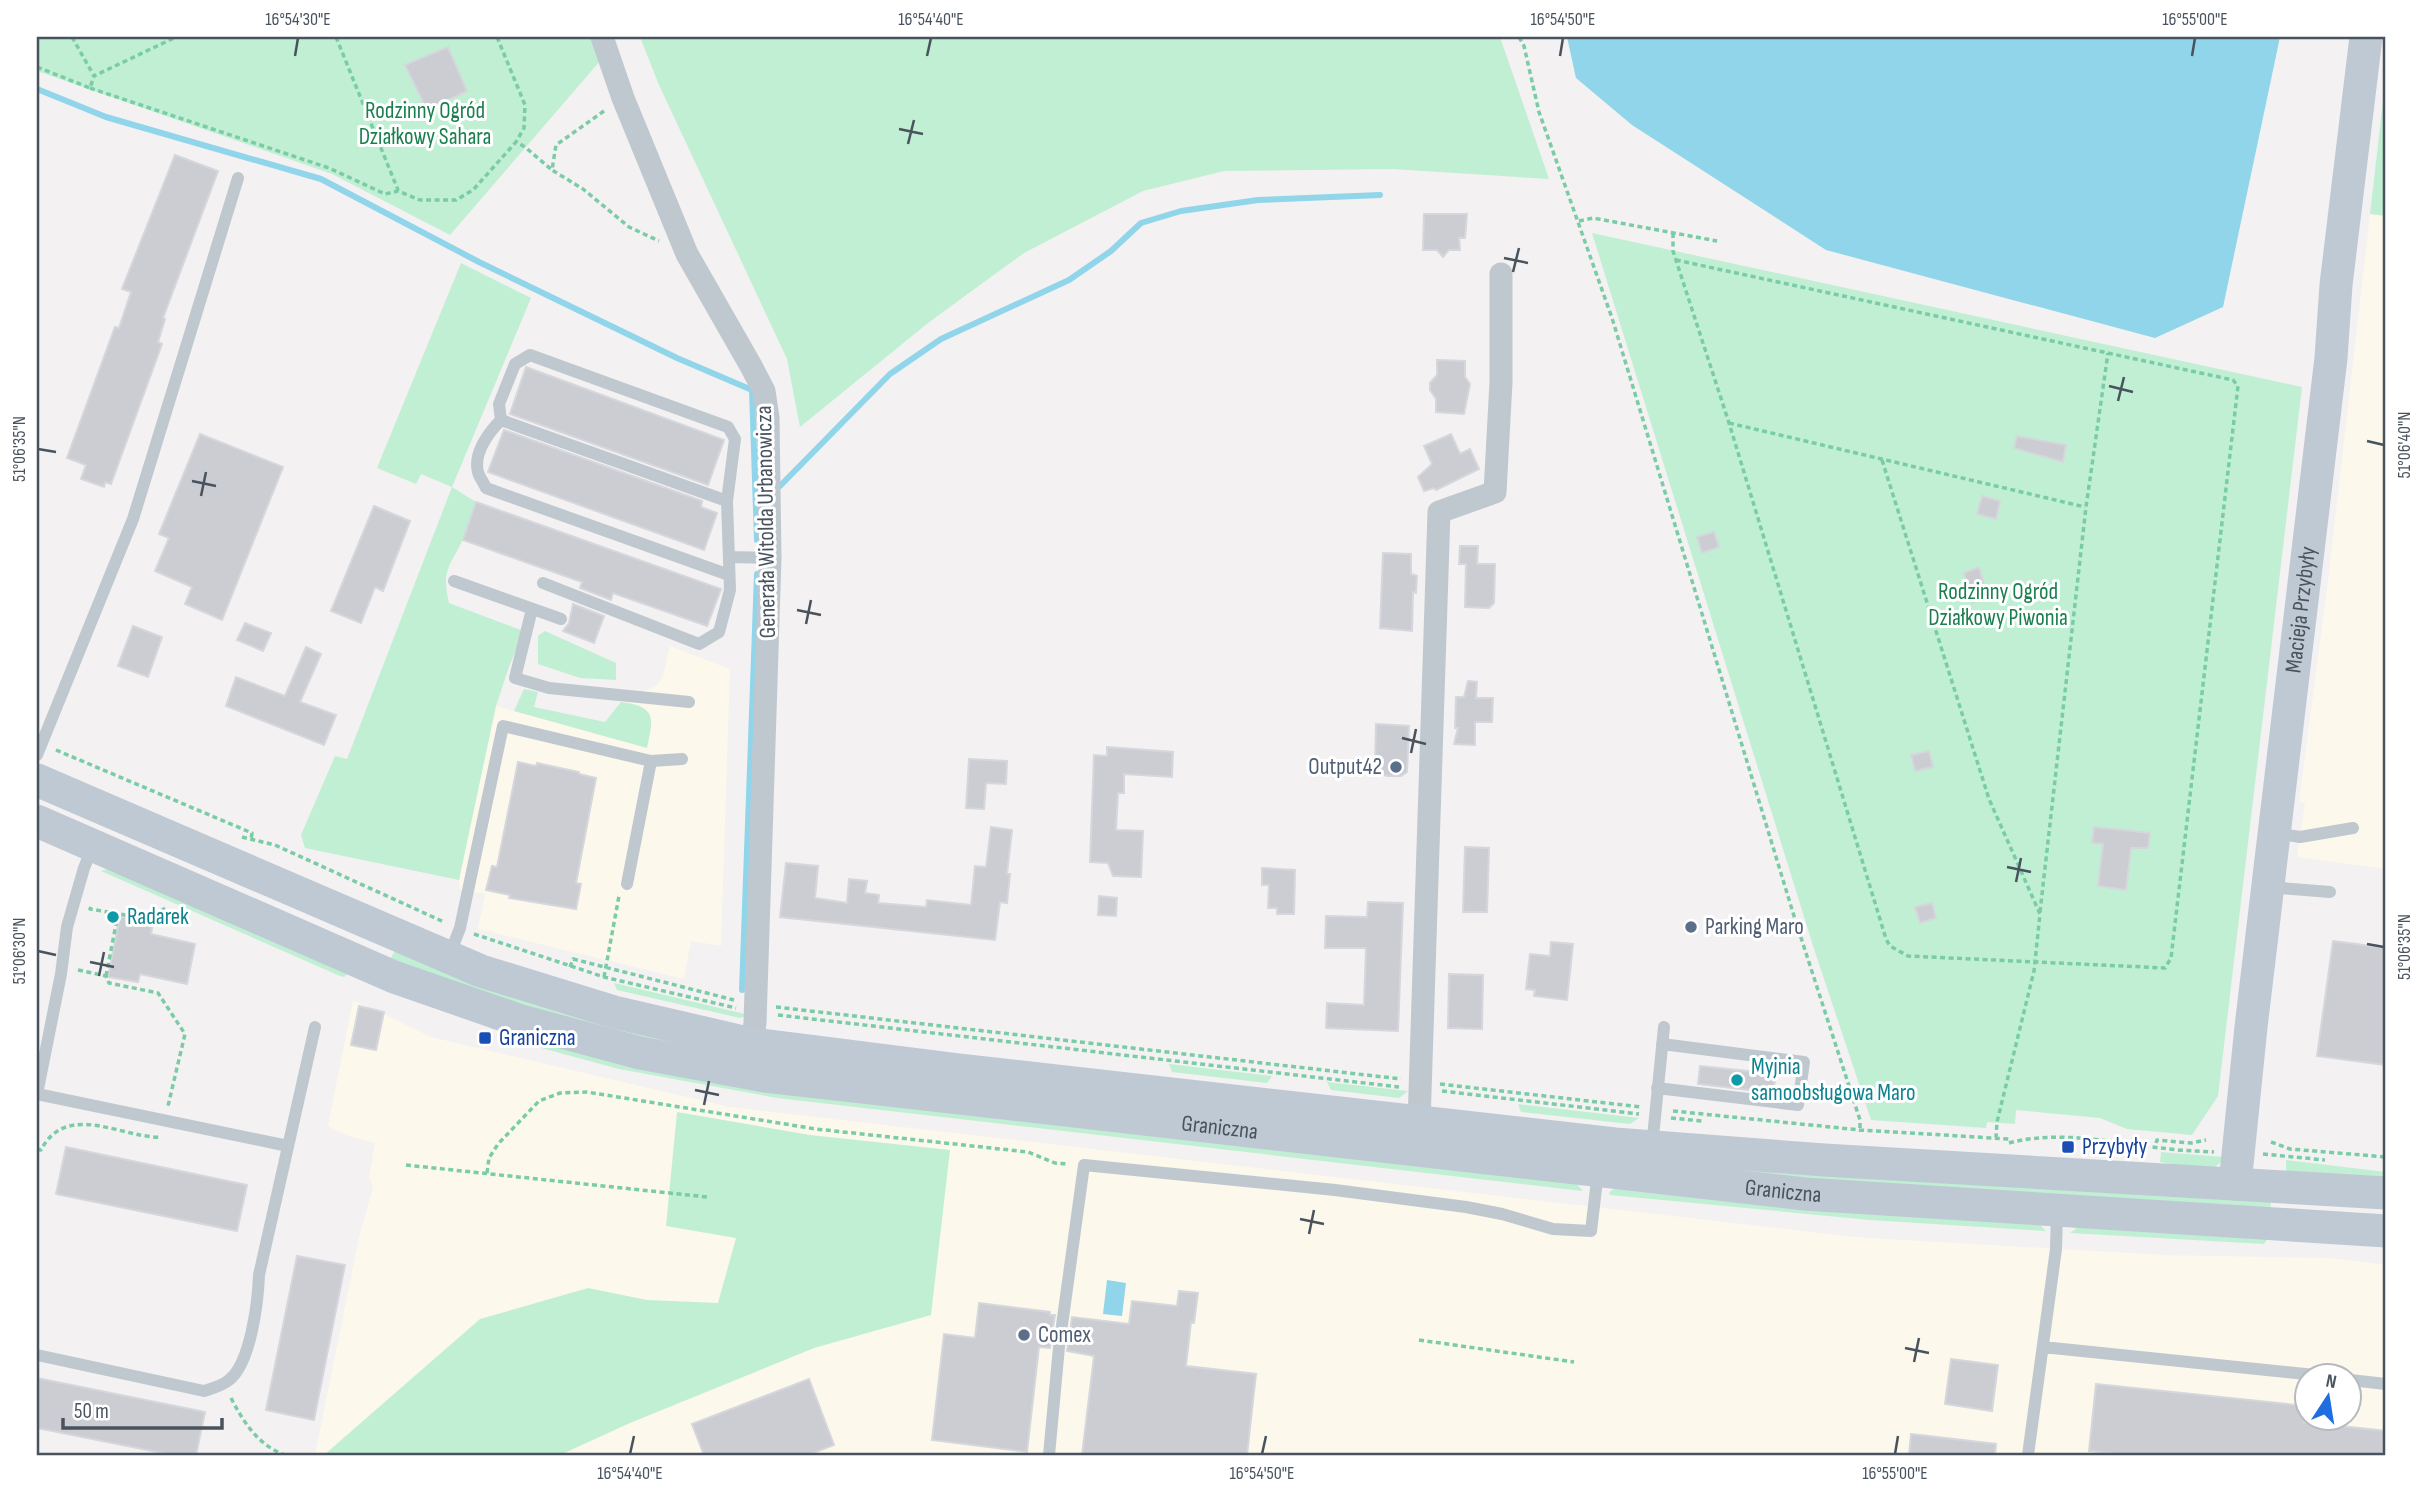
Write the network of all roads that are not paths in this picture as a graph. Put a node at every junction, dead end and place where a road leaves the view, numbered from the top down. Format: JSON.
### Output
{"nodes":[{"id":1,"x":601,"y":37,"type":"edge"},
{"id":2,"x":2366,"y":37,"type":"edge"},
{"id":3,"x":238,"y":178,"type":"dead end"},
{"id":4,"x":1501,"y":274,"type":"dead end"},
{"id":5,"x":501,"y":420,"type":"junction"},
{"id":6,"x":727,"y":501,"type":"junction"},
{"id":7,"x":729,"y":557,"type":"junction"},
{"id":8,"x":770,"y":558,"type":"junction"},
{"id":9,"x":729,"y":575,"type":"junction"},
{"id":10,"x":454,"y":580,"type":"dead end"},
{"id":11,"x":543,"y":583,"type":"dead end"},
{"id":12,"x":532,"y":609,"type":"junction"},
{"id":13,"x":561,"y":620,"type":"dead end"},
{"id":14,"x":690,"y":702,"type":"dead end"},
{"id":15,"x":40,"y":749,"type":"edge"},
{"id":16,"x":682,"y":759,"type":"dead end"},
{"id":17,"x":651,"y":761,"type":"junction"},
{"id":18,"x":37,"y":780,"type":"edge"},
{"id":19,"x":109,"y":811,"type":"junction"},
{"id":20,"x":37,"y":821,"type":"edge"},
{"id":21,"x":2353,"y":828,"type":"dead end"},
{"id":22,"x":2275,"y":833,"type":"junction"},
{"id":23,"x":93,"y":845,"type":"junction"},
{"id":24,"x":627,"y":884,"type":"road end"},
{"id":25,"x":2268,"y":887,"type":"junction"},
{"id":26,"x":2330,"y":892,"type":"dead end"},
{"id":27,"x":454,"y":943,"type":"junction"},
{"id":28,"x":314,"y":1027,"type":"dead end"},
{"id":29,"x":1664,"y":1027,"type":"dead end"},
{"id":30,"x":752,"y":1044,"type":"junction"},
{"id":31,"x":1662,"y":1044,"type":"junction"},
{"id":32,"x":1657,"y":1088,"type":"junction"},
{"id":33,"x":37,"y":1094,"type":"edge"},
{"id":34,"x":1419,"y":1123,"type":"junction"},
{"id":35,"x":288,"y":1146,"type":"junction"},
{"id":36,"x":1651,"y":1147,"type":"junction"},
{"id":37,"x":1598,"y":1172,"type":"junction"},
{"id":38,"x":2235,"y":1184,"type":"junction"},
{"id":39,"x":2386,"y":1193,"type":"edge"},
{"id":40,"x":2057,"y":1211,"type":"junction"},
{"id":41,"x":2386,"y":1231,"type":"edge"},
{"id":42,"x":2043,"y":1347,"type":"junction"},
{"id":43,"x":37,"y":1355,"type":"edge"},
{"id":44,"x":2294,"y":1374,"type":"edge"},
{"id":45,"x":2364,"y":1382,"type":"edge"},
{"id":46,"x":2386,"y":1384,"type":"edge"},
{"id":47,"x":1049,"y":1455,"type":"edge"},
{"id":48,"x":2028,"y":1455,"type":"edge"}],
"edges":[{"from":1,"to":8,"type":"street","name":"Generała Witolda Urbanowicza"},
{"from":2,"to":22,"type":"main road","name":"Macieja Przybyły"},
{"from":3,"to":15,"type":"lane"},
{"from":4,"to":34,"type":"street"},
{"from":5,"to":6,"type":"lane"},
{"from":5,"to":6,"type":"lane"},
{"from":5,"to":9,"type":"lane"},
{"from":6,"to":7,"type":"lane"},
{"from":7,"to":8,"type":"lane"},
{"from":7,"to":9,"type":"lane"},
{"from":8,"to":30,"type":"street","name":"Generała Witolda Urbanowicza"},
{"from":9,"to":11,"type":"lane"},
{"from":10,"to":12,"type":"lane"},
{"from":12,"to":13,"type":"lane"},
{"from":12,"to":14,"type":"lane"},
{"from":16,"to":17,"type":"lane"},
{"from":17,"to":24,"type":"lane"},
{"from":17,"to":27,"type":"lane"},
{"from":18,"to":19,"type":"main road","name":"Graniczna"},
{"from":19,"to":23,"type":"main road"},
{"from":19,"to":27,"type":"main road","name":"Graniczna"},
{"from":20,"to":23,"type":"main road","name":"Graniczna"},
{"from":21,"to":22,"type":"lane"},
{"from":22,"to":25,"type":"main road","name":"Macieja Przybyły"},
{"from":23,"to":33,"type":"lane"},
{"from":23,"to":37,"type":"main road","name":"Graniczna"},
{"from":25,"to":26,"type":"lane"},
{"from":25,"to":38,"type":"main road","name":"Macieja Przybyły"},
{"from":27,"to":30,"type":"main road","name":"Graniczna"},
{"from":28,"to":35,"type":"lane"},
{"from":29,"to":31,"type":"lane"},
{"from":30,"to":34,"type":"main road","name":"Graniczna"},
{"from":31,"to":32,"type":"lane"},
{"from":31,"to":32,"type":"lane"},
{"from":32,"to":36,"type":"lane"},
{"from":33,"to":35,"type":"lane"},
{"from":34,"to":36,"type":"main road","name":"Graniczna"},
{"from":35,"to":43,"type":"lane"},
{"from":36,"to":38,"type":"main road","name":"Graniczna"},
{"from":37,"to":40,"type":"main road","name":"Graniczna"},
{"from":37,"to":47,"type":"lane"},
{"from":38,"to":39,"type":"main road","name":"Graniczna"},
{"from":40,"to":41,"type":"main road","name":"Graniczna"},
{"from":40,"to":42,"type":"lane"},
{"from":42,"to":44,"type":"lane"},
{"from":42,"to":48,"type":"lane"},
{"from":45,"to":46,"type":"lane"}]}
